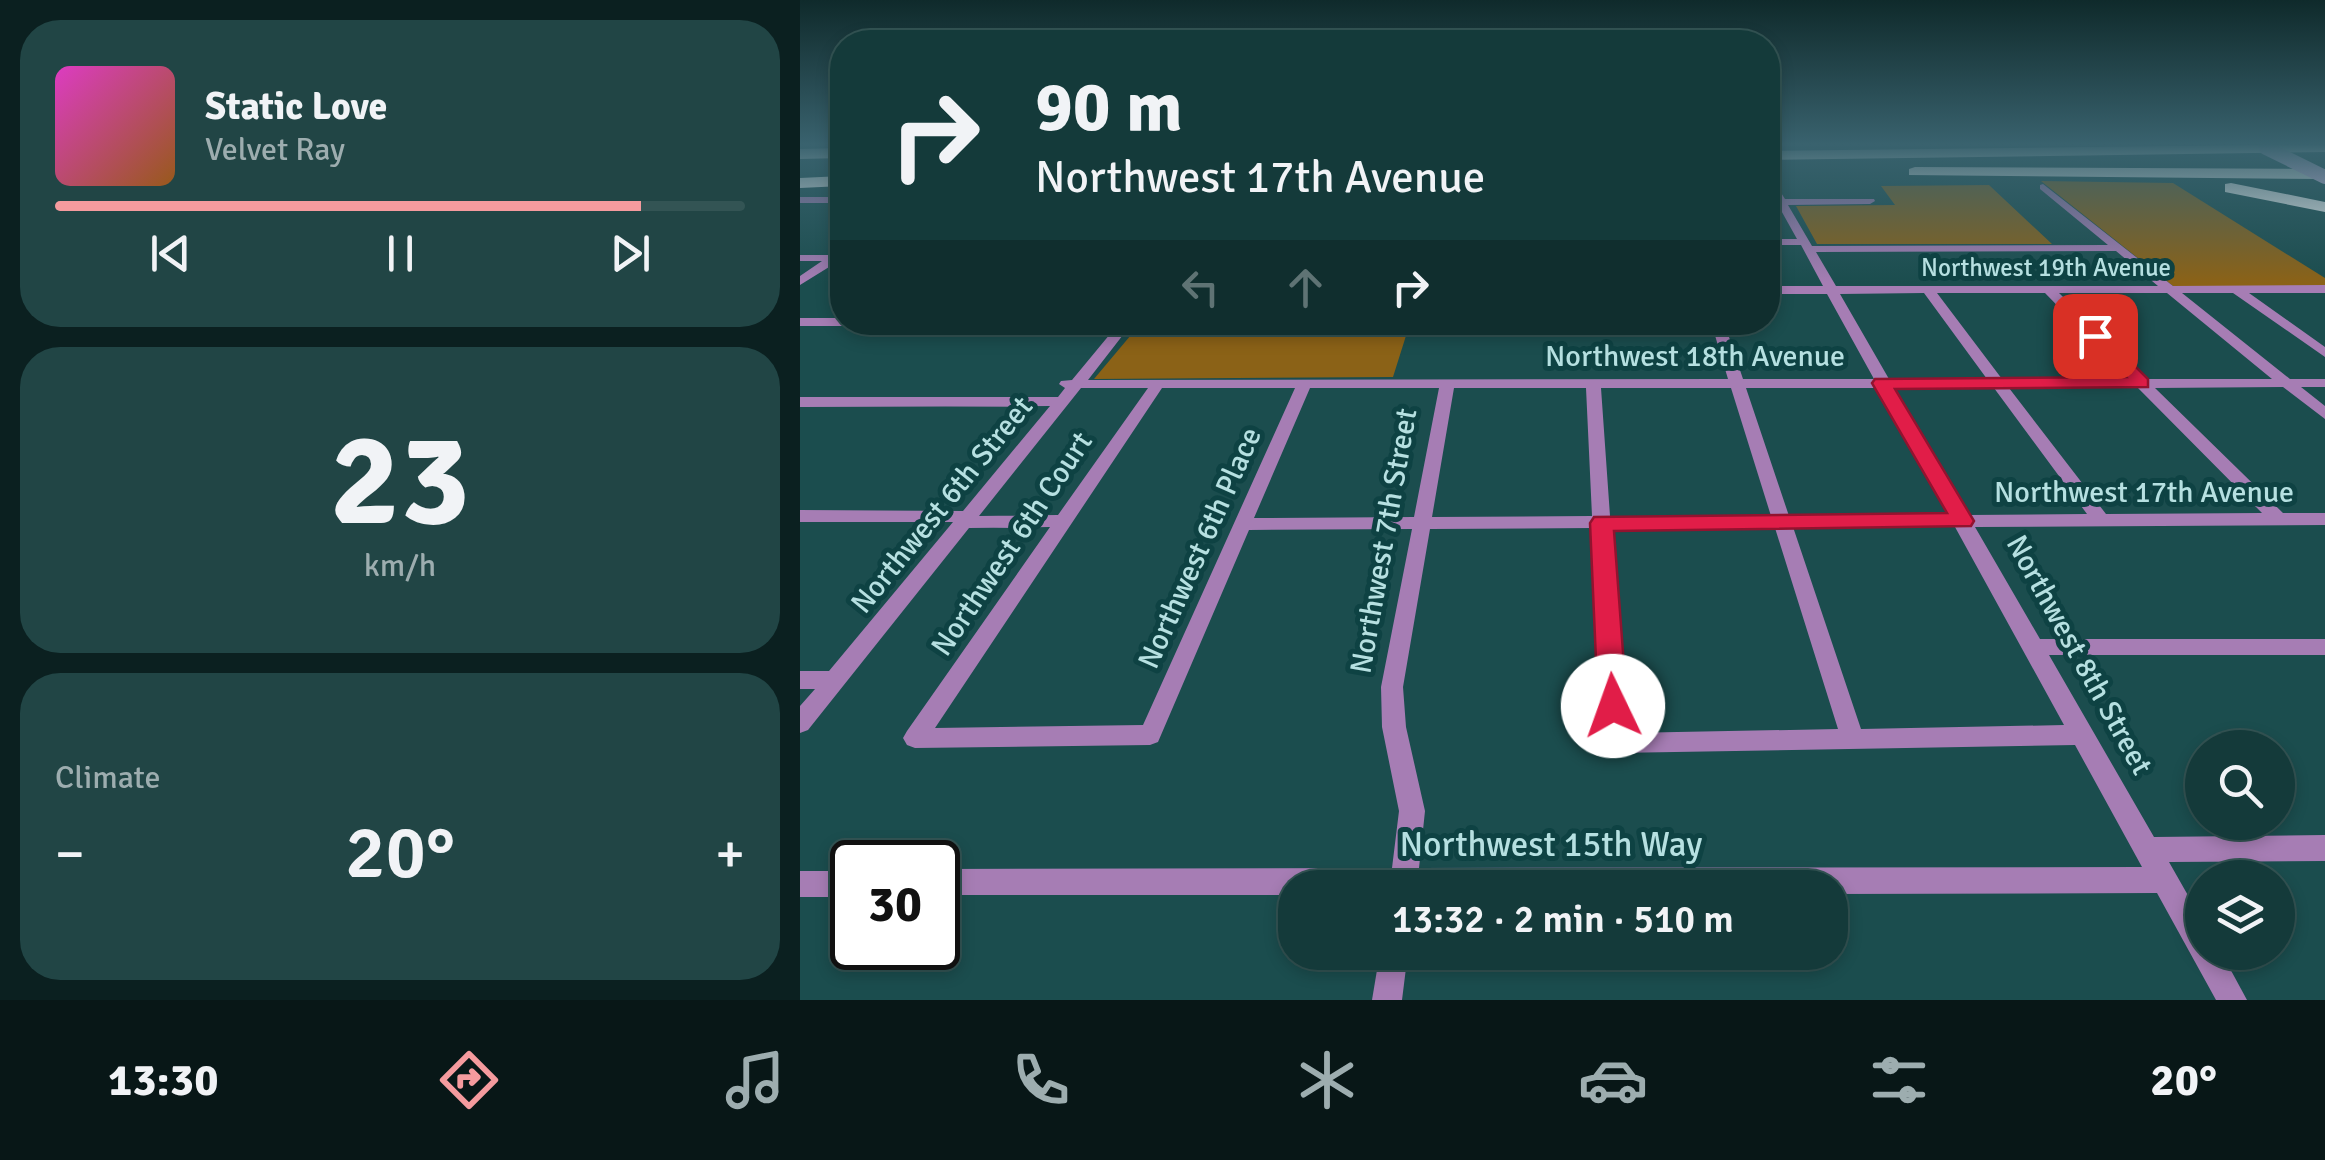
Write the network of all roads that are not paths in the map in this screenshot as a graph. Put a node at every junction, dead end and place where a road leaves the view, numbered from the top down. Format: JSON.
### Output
{"nodes":[{"id":1,"x":1821,"y":190,"type":"edge"},
{"id":2,"x":2046,"y":190,"type":"edge"},
{"id":3,"x":2226,"y":190,"type":"edge"},
{"id":4,"x":1780,"y":195,"type":"edge"},
{"id":5,"x":800,"y":200,"type":"edge"},
{"id":6,"x":830,"y":200,"type":"edge"},
{"id":7,"x":1870,"y":201,"type":"dead end"},
{"id":8,"x":2325,"y":207,"type":"edge"},
{"id":9,"x":1780,"y":243,"type":"edge"},
{"id":10,"x":1806,"y":246,"type":"junction"},
{"id":11,"x":2117,"y":248,"type":"junction"},
{"id":12,"x":830,"y":257,"type":"edge"},
{"id":13,"x":800,"y":258,"type":"edge"},
{"id":14,"x":830,"y":263,"type":"edge"},
{"id":15,"x":800,"y":281,"type":"edge"},
{"id":16,"x":1928,"y":289,"type":"junction"},
{"id":17,"x":2048,"y":289,"type":"junction"},
{"id":18,"x":2169,"y":289,"type":"junction"},
{"id":19,"x":2236,"y":289,"type":"junction"},
{"id":20,"x":2325,"y":289,"type":"edge"},
{"id":21,"x":1780,"y":290,"type":"edge"},
{"id":22,"x":1829,"y":290,"type":"junction"},
{"id":23,"x":800,"y":322,"type":"edge"},
{"id":24,"x":830,"y":322,"type":"edge"},
{"id":25,"x":1107,"y":335,"type":"edge"},
{"id":26,"x":1115,"y":335,"type":"edge"},
{"id":27,"x":1720,"y":335,"type":"edge"},
{"id":28,"x":2325,"y":353,"type":"edge"},
{"id":29,"x":1882,"y":383,"type":"junction"},
{"id":30,"x":1996,"y":383,"type":"junction"},
{"id":31,"x":2142,"y":383,"type":"junction"},
{"id":32,"x":2286,"y":383,"type":"junction"},
{"id":33,"x":2325,"y":383,"type":"edge"},
{"id":34,"x":1158,"y":384,"type":"junction"},
{"id":35,"x":1304,"y":384,"type":"junction"},
{"id":36,"x":1447,"y":384,"type":"junction"},
{"id":37,"x":1593,"y":384,"type":"junction"},
{"id":38,"x":1735,"y":384,"type":"junction"},
{"id":39,"x":1064,"y":392,"type":"junction"},
{"id":40,"x":800,"y":402,"type":"edge"},
{"id":41,"x":2325,"y":414,"type":"edge"},
{"id":42,"x":800,"y":516,"type":"edge"},
{"id":43,"x":960,"y":519,"type":"junction"},
{"id":44,"x":2278,"y":519,"type":"junction"},
{"id":45,"x":2325,"y":519,"type":"edge"},
{"id":46,"x":2100,"y":520,"type":"junction"},
{"id":47,"x":1064,"y":521,"type":"junction"},
{"id":48,"x":1963,"y":521,"type":"junction"},
{"id":49,"x":1782,"y":522,"type":"junction"},
{"id":50,"x":1602,"y":523,"type":"junction"},
{"id":51,"x":1244,"y":524,"type":"junction"},
{"id":52,"x":1422,"y":524,"type":"junction"},
{"id":53,"x":2036,"y":647,"type":"junction"},
{"id":54,"x":2325,"y":647,"type":"edge"},
{"id":55,"x":818,"y":680,"type":"edge"},
{"id":56,"x":800,"y":704,"type":"edge"},
{"id":57,"x":800,"y":722,"type":"edge"},
{"id":58,"x":1150,"y":735,"type":"joint"},
{"id":59,"x":2084,"y":735,"type":"junction"},
{"id":60,"x":1853,"y":738,"type":"junction"},
{"id":61,"x":2325,"y":848,"type":"edge"},
{"id":62,"x":2148,"y":850,"type":"junction"},
{"id":63,"x":1406,"y":870,"type":"edge"},
{"id":64,"x":2165,"y":880,"type":"junction"},
{"id":65,"x":960,"y":882,"type":"edge"},
{"id":66,"x":1848,"y":882,"type":"edge"},
{"id":67,"x":800,"y":884,"type":"edge"},
{"id":68,"x":830,"y":884,"type":"edge"},
{"id":69,"x":1278,"y":884,"type":"edge"},
{"id":70,"x":2185,"y":916,"type":"edge"},
{"id":71,"x":1391,"y":970,"type":"edge"},
{"id":72,"x":2215,"y":970,"type":"edge"},
{"id":73,"x":1387,"y":1000,"type":"edge"},
{"id":74,"x":2232,"y":1000,"type":"edge"}],
"edges":[{"from":1,"to":7,"type":"street"},
{"from":2,"to":11,"type":"street"},
{"from":3,"to":8,"type":"highway"},
{"from":4,"to":10,"type":"street","name":"Northwest 8th Street"},
{"from":5,"to":6,"type":"street"},
{"from":9,"to":10,"type":"street"},
{"from":10,"to":11,"type":"street"},
{"from":10,"to":22,"type":"street","name":"Northwest 8th Street"},
{"from":11,"to":18,"type":"street"},
{"from":12,"to":13,"type":"street"},
{"from":14,"to":15,"type":"street"},
{"from":16,"to":17,"type":"street","name":"Northwest 19th Avenue"},
{"from":16,"to":22,"type":"street","name":"Northwest 19th Avenue"},
{"from":16,"to":30,"type":"street"},
{"from":17,"to":18,"type":"street","name":"Northwest 19th Avenue"},
{"from":17,"to":31,"type":"street"},
{"from":18,"to":19,"type":"street","name":"Northwest 19th Avenue"},
{"from":18,"to":32,"type":"street"},
{"from":19,"to":20,"type":"street","name":"Northwest 19th Avenue"},
{"from":19,"to":28,"type":"street"},
{"from":21,"to":22,"type":"street","name":"Northwest 19th Avenue"},
{"from":22,"to":29,"type":"street","name":"Northwest 8th Street"},
{"from":23,"to":24,"type":"street"},
{"from":25,"to":39,"type":"street","name":"Northwest 6th Street"},
{"from":26,"to":39,"type":"street","name":"Northwest 6th Street"},
{"from":27,"to":38,"type":"street"},
{"from":29,"to":30,"type":"street","name":"Northwest 18th Avenue"},
{"from":29,"to":38,"type":"street","name":"Northwest 18th Avenue"},
{"from":29,"to":48,"type":"street","name":"Northwest 8th Street"},
{"from":30,"to":31,"type":"street","name":"Northwest 18th Avenue"},
{"from":30,"to":46,"type":"street"},
{"from":31,"to":32,"type":"street","name":"Northwest 18th Avenue"},
{"from":31,"to":44,"type":"street"},
{"from":32,"to":33,"type":"street","name":"Northwest 18th Avenue"},
{"from":32,"to":41,"type":"street"},
{"from":34,"to":35,"type":"street","name":"Northwest 18th Avenue"},
{"from":34,"to":39,"type":"street","name":"Northwest 18th Avenue"},
{"from":34,"to":47,"type":"street","name":"Northwest 6th Court"},
{"from":35,"to":36,"type":"street","name":"Northwest 18th Avenue"},
{"from":35,"to":51,"type":"street","name":"Northwest 6th Place"},
{"from":36,"to":37,"type":"street","name":"Northwest 18th Avenue"},
{"from":36,"to":52,"type":"street","name":"Northwest 7th Street"},
{"from":37,"to":38,"type":"street","name":"Northwest 18th Avenue"},
{"from":37,"to":50,"type":"street"},
{"from":38,"to":49,"type":"street"},
{"from":39,"to":40,"type":"street","name":"Northwest 18th Avenue"},
{"from":39,"to":43,"type":"street","name":"Northwest 6th Street"},
{"from":42,"to":43,"type":"street"},
{"from":43,"to":47,"type":"street"},
{"from":43,"to":55,"type":"street","name":"Northwest 6th Street"},
{"from":44,"to":45,"type":"street","name":"Northwest 17th Avenue"},
{"from":44,"to":46,"type":"street","name":"Northwest 17th Avenue"},
{"from":46,"to":48,"type":"street","name":"Northwest 17th Avenue"},
{"from":47,"to":58,"type":"street","name":"Northwest 6th Court"},
{"from":48,"to":49,"type":"street","name":"Northwest 17th Avenue"},
{"from":48,"to":53,"type":"street","name":"Northwest 8th Street"},
{"from":49,"to":50,"type":"street","name":"Northwest 17th Avenue"},
{"from":49,"to":60,"type":"street"},
{"from":50,"to":52,"type":"street","name":"Northwest 17th Avenue"},
{"from":50,"to":60,"type":"street"},
{"from":51,"to":52,"type":"street","name":"Northwest 17th Avenue"},
{"from":51,"to":58,"type":"street","name":"Northwest 6th Place"},
{"from":52,"to":63,"type":"street","name":"Northwest 7th Street"},
{"from":53,"to":54,"type":"street"},
{"from":53,"to":59,"type":"street","name":"Northwest 8th Street"},
{"from":55,"to":56,"type":"street","name":"Northwest 6th Street"},
{"from":55,"to":57,"type":"street","name":"Northwest 6th Street"},
{"from":59,"to":60,"type":"street"},
{"from":59,"to":62,"type":"street","name":"Northwest 8th Street"},
{"from":61,"to":62,"type":"street"},
{"from":62,"to":64,"type":"street","name":"Northwest 8th Street"},
{"from":64,"to":66,"type":"street","name":"Northwest 15th Way"},
{"from":64,"to":70,"type":"street","name":"Northwest 8th Street"},
{"from":65,"to":69,"type":"street","name":"Northwest 15th Way"},
{"from":67,"to":68,"type":"street"},
{"from":71,"to":73,"type":"street"},
{"from":72,"to":74,"type":"street","name":"Northwest 8th Street"}]}
